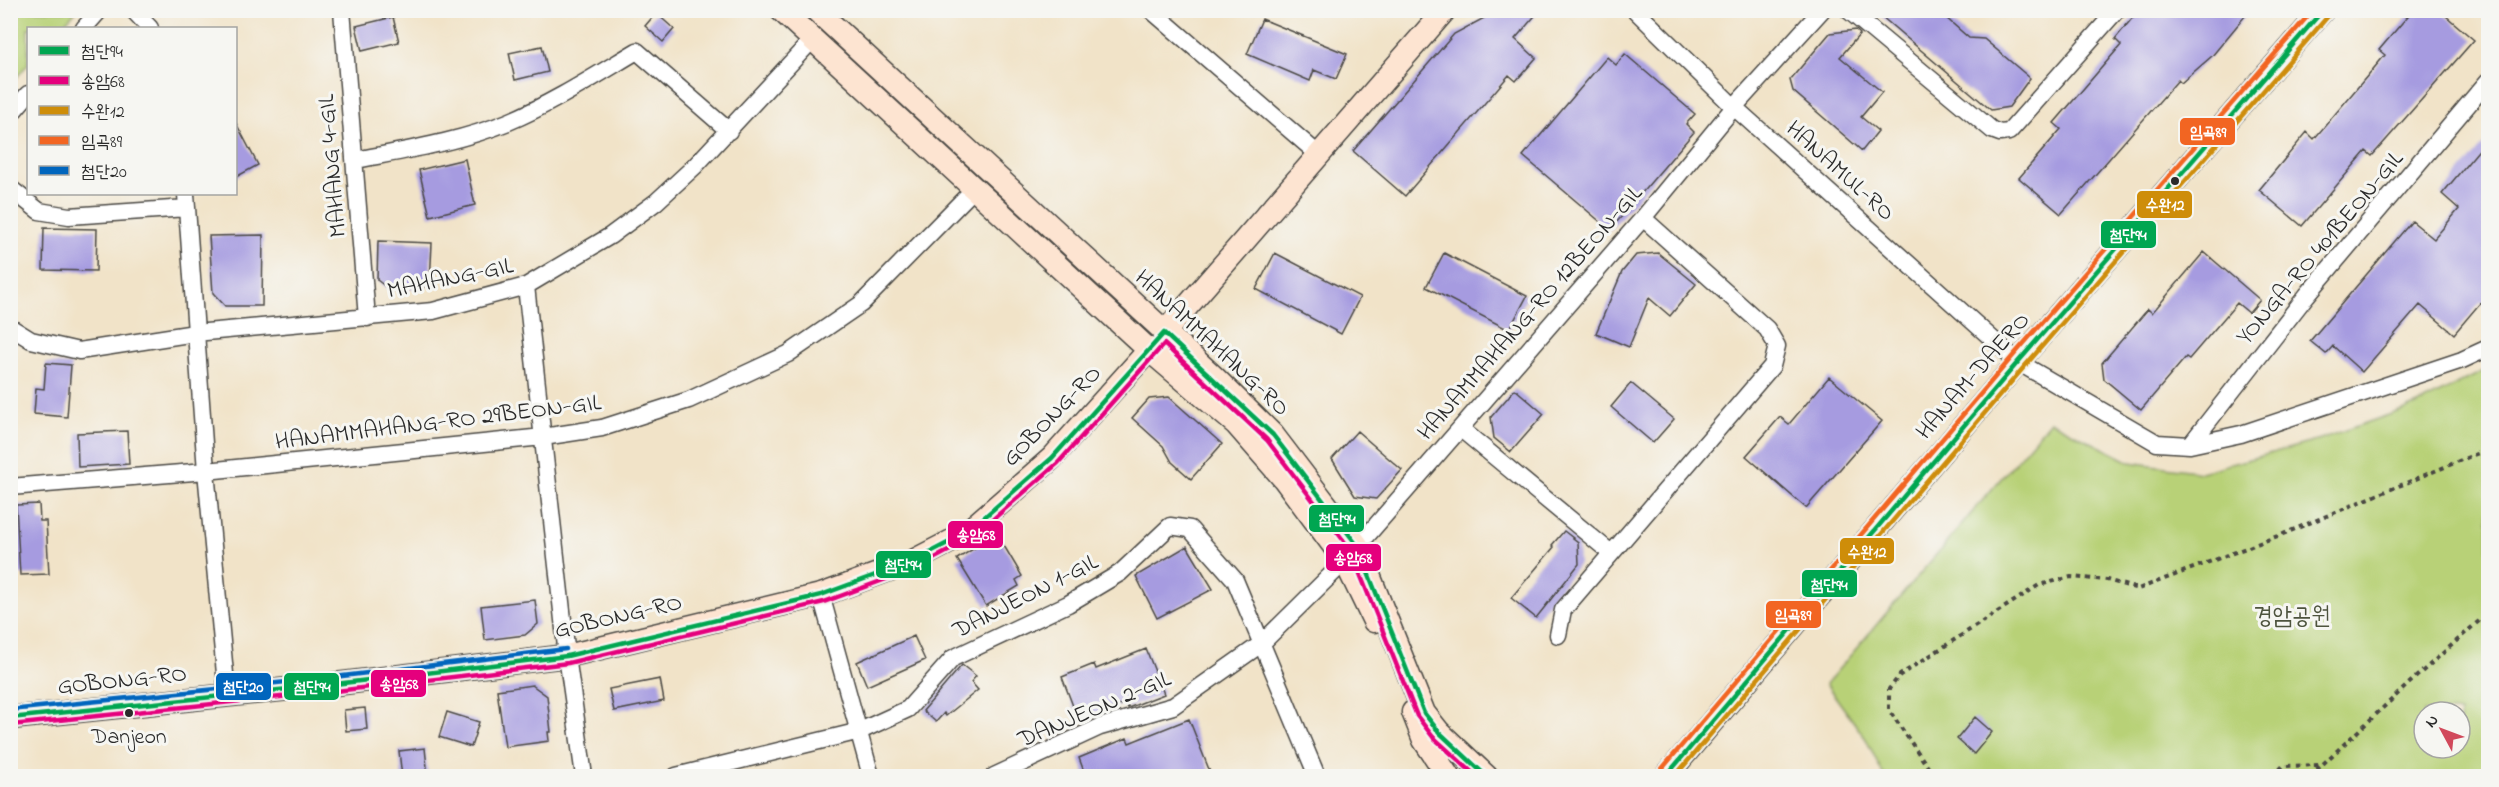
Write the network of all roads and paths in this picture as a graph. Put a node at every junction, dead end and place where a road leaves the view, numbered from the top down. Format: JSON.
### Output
{"nodes":[{"id":1,"x":100,"y":10,"type":"edge"},
{"id":2,"x":133,"y":10,"type":"edge"},
{"id":3,"x":342,"y":10,"type":"edge"},
{"id":4,"x":781,"y":10,"type":"edge"},
{"id":5,"x":1151,"y":10,"type":"edge"},
{"id":6,"x":1445,"y":10,"type":"edge"},
{"id":7,"x":1635,"y":10,"type":"edge"},
{"id":8,"x":1822,"y":10,"type":"edge"},
{"id":9,"x":1848,"y":10,"type":"edge"},
{"id":10,"x":2117,"y":10,"type":"edge"},
{"id":11,"x":2323,"y":10,"type":"edge"},
{"id":12,"x":824,"y":13,"type":"edge"},
{"id":13,"x":85,"y":27,"type":"edge"},
{"id":14,"x":149,"y":27,"type":"edge"},
{"id":15,"x":813,"y":39,"type":"junction"},
{"id":16,"x":2488,"y":81,"type":"edge"},
{"id":17,"x":27,"y":95,"type":"edge"},
{"id":18,"x":1734,"y":108,"type":"junction"},
{"id":19,"x":10,"y":115,"type":"edge"},
{"id":20,"x":729,"y":131,"type":"junction"},
{"id":21,"x":1319,"y":155,"type":"junction"},
{"id":22,"x":356,"y":160,"type":"junction"},
{"id":23,"x":10,"y":188,"type":"edge"},
{"id":24,"x":974,"y":189,"type":"junction"},
{"id":25,"x":186,"y":201,"type":"edge"},
{"id":26,"x":1642,"y":218,"type":"junction"},
{"id":27,"x":526,"y":286,"type":"junction"},
{"id":28,"x":367,"y":318,"type":"junction"},
{"id":29,"x":10,"y":327,"type":"edge"},
{"id":30,"x":195,"y":333,"type":"junction"},
{"id":31,"x":1164,"y":333,"type":"junction"},
{"id":32,"x":2488,"y":348,"type":"edge"},
{"id":33,"x":1149,"y":350,"type":"junction"},
{"id":34,"x":2019,"y":362,"type":"junction"},
{"id":35,"x":1461,"y":429,"type":"junction"},
{"id":36,"x":543,"y":437,"type":"junction"},
{"id":37,"x":2190,"y":445,"type":"junction"},
{"id":38,"x":2488,"y":449,"type":"edge"},
{"id":39,"x":206,"y":471,"type":"junction"},
{"id":40,"x":10,"y":487,"type":"edge"},
{"id":41,"x":1351,"y":553,"type":"junction"},
{"id":42,"x":1611,"y":553,"type":"junction"},
{"id":43,"x":821,"y":595,"type":"junction"},
{"id":44,"x":2488,"y":613,"type":"edge"},
{"id":45,"x":1558,"y":635,"type":"dead end"},
{"id":46,"x":1262,"y":644,"type":"junction"},
{"id":47,"x":567,"y":656,"type":"junction"},
{"id":48,"x":227,"y":695,"type":"junction"},
{"id":49,"x":10,"y":718,"type":"edge"},
{"id":50,"x":860,"y":731,"type":"junction"},
{"id":51,"x":2320,"y":765,"type":"junction"},
{"id":52,"x":584,"y":777,"type":"edge"},
{"id":53,"x":676,"y":777,"type":"edge"},
{"id":54,"x":871,"y":777,"type":"edge"},
{"id":55,"x":994,"y":777,"type":"edge"},
{"id":56,"x":1317,"y":777,"type":"edge"},
{"id":57,"x":1448,"y":777,"type":"edge"},
{"id":58,"x":1486,"y":777,"type":"edge"},
{"id":59,"x":1666,"y":777,"type":"edge"},
{"id":60,"x":1934,"y":777,"type":"edge"},
{"id":61,"x":2273,"y":777,"type":"edge"},
{"id":62,"x":2310,"y":777,"type":"edge"}],
"edges":[{"from":1,"to":13,"type":"street"},
{"from":2,"to":14,"type":"street"},
{"from":3,"to":22,"type":"street","name":"MAHANG 4-GIL"},
{"from":4,"to":15,"type":"main road","name":"HANAMMAHANG-RO"},
{"from":5,"to":21,"type":"street"},
{"from":6,"to":21,"type":"main road"},
{"from":7,"to":18,"type":"street","name":"HANAMUL-RO"},
{"from":8,"to":18,"type":"street","name":"HANAMMAHANG-RO 12BEON-GIL"},
{"from":9,"to":10,"type":"street"},
{"from":11,"to":34,"type":"main road","name":"HANAM-DAERO"},
{"from":12,"to":15,"type":"main road"},
{"from":12,"to":31,"type":"main road","name":"HANAMMAHANG-RO"},
{"from":15,"to":20,"type":"street","name":"MAHANG-GIL"},
{"from":15,"to":24,"type":"main road","name":"HANAMMAHANG-RO"},
{"from":16,"to":37,"type":"street","name":"YONGA-RO 401BEON-GIL"},
{"from":17,"to":19,"type":"street"},
{"from":18,"to":26,"type":"street","name":"HANAMMAHANG-RO 12BEON-GIL"},
{"from":18,"to":34,"type":"street","name":"HANAMUL-RO"},
{"from":20,"to":22,"type":"street"},
{"from":20,"to":27,"type":"street","name":"MAHANG-GIL"},
{"from":21,"to":31,"type":"main road"},
{"from":22,"to":28,"type":"street","name":"MAHANG 4-GIL"},
{"from":23,"to":25,"type":"street"},
{"from":24,"to":33,"type":"main road","name":"HANAMMAHANG-RO"},
{"from":24,"to":36,"type":"street","name":"HANAMMAHANG-RO 29BEON-GIL"},
{"from":25,"to":30,"type":"street"},
{"from":26,"to":35,"type":"street","name":"HANAMMAHANG-RO 12BEON-GIL"},
{"from":26,"to":42,"type":"street"},
{"from":27,"to":28,"type":"street","name":"MAHANG-GIL"},
{"from":27,"to":36,"type":"street"},
{"from":28,"to":30,"type":"street","name":"MAHANG-GIL"},
{"from":29,"to":30,"type":"street","name":"MAHANG-GIL"},
{"from":30,"to":39,"type":"street"},
{"from":31,"to":33,"type":"street"},
{"from":31,"to":41,"type":"main road","name":"HANAMMAHANG-RO"},
{"from":32,"to":37,"type":"street","name":"HANAMUL-RO"},
{"from":33,"to":41,"type":"main road","name":"HANAMMAHANG-RO"},
{"from":33,"to":43,"type":"main road","name":"GOBONG-RO"},
{"from":34,"to":37,"type":"street","name":"HANAMUL-RO"},
{"from":34,"to":59,"type":"main road","name":"HANAM-DAERO"},
{"from":35,"to":41,"type":"street","name":"HANAMMAHANG-RO 12BEON-GIL"},
{"from":35,"to":42,"type":"street"},
{"from":36,"to":39,"type":"street","name":"HANAMMAHANG-RO 29BEON-GIL"},
{"from":36,"to":47,"type":"street"},
{"from":38,"to":60,"type":"path"},
{"from":39,"to":40,"type":"street","name":"HANAMMAHANG-RO 29BEON-GIL"},
{"from":39,"to":48,"type":"street"},
{"from":41,"to":46,"type":"street","name":"DANJEON 2-GIL"},
{"from":41,"to":57,"type":"main road","name":"HANAMMAHANG-RO"},
{"from":41,"to":58,"type":"main road","name":"HANAMMAHANG-RO"},
{"from":42,"to":45,"type":"street"},
{"from":43,"to":47,"type":"main road","name":"GOBONG-RO"},
{"from":43,"to":50,"type":"street"},
{"from":44,"to":51,"type":"path"},
{"from":46,"to":50,"type":"street","name":"DANJEON 1-GIL"},
{"from":46,"to":55,"type":"street","name":"DANJEON 2-GIL"},
{"from":46,"to":56,"type":"street"},
{"from":47,"to":48,"type":"main road","name":"GOBONG-RO"},
{"from":47,"to":52,"type":"street"},
{"from":48,"to":49,"type":"main road","name":"GOBONG-RO"},
{"from":50,"to":53,"type":"street"},
{"from":50,"to":54,"type":"street"},
{"from":51,"to":61,"type":"path"},
{"from":51,"to":62,"type":"path"}]}
